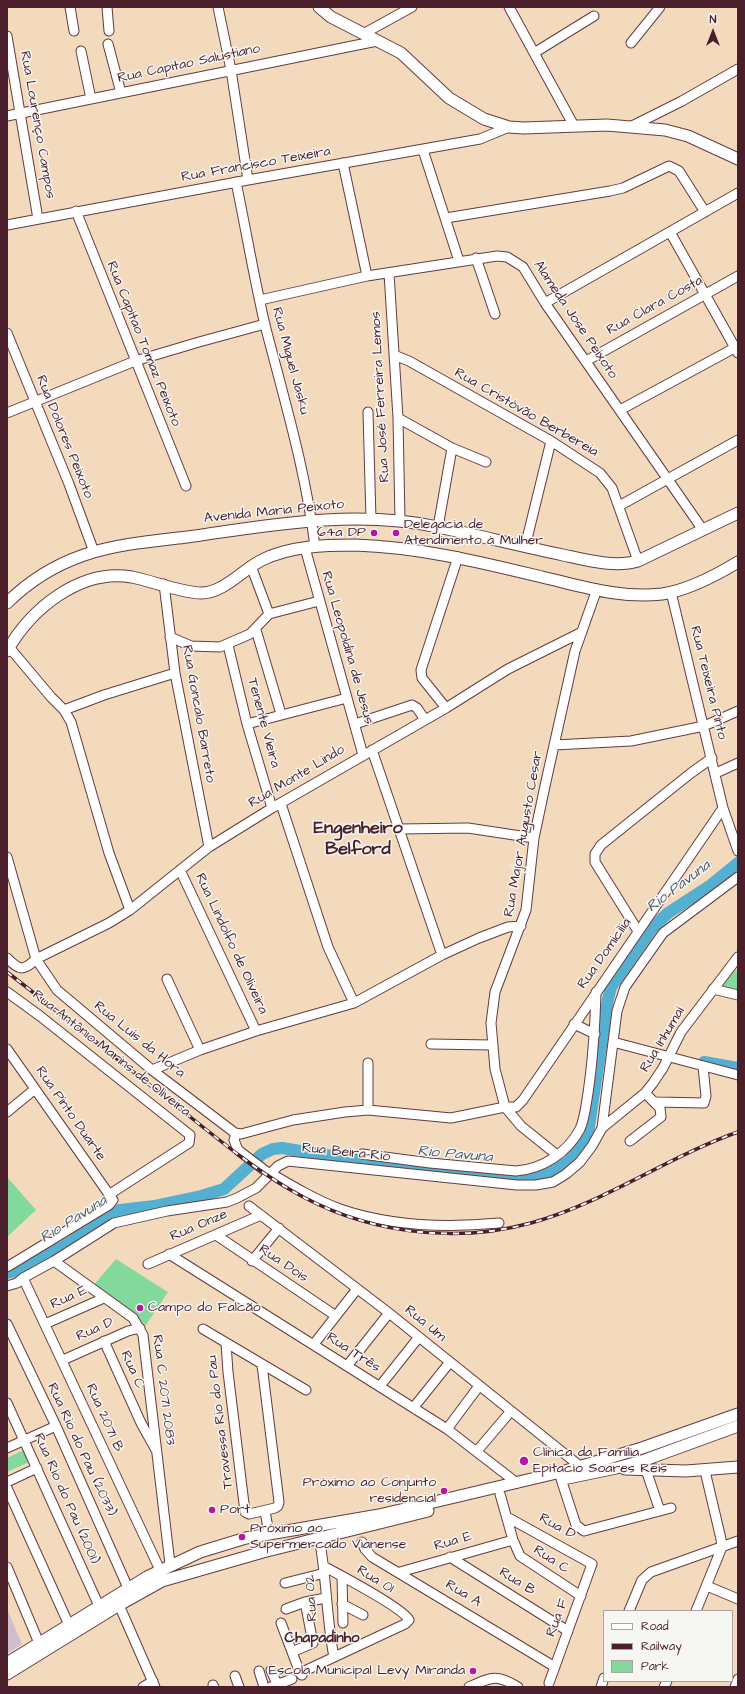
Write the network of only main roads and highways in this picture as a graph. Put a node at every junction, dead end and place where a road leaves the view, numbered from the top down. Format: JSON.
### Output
{"nodes":[{"id":1,"x":319,"y":7,"type":"edge"},
{"id":2,"x":738,"y":160,"type":"edge"},
{"id":3,"x":738,"y":513,"type":"edge"},
{"id":4,"x":738,"y":562,"type":"edge"},
{"id":5,"x":7,"y":603,"type":"edge"},
{"id":6,"x":8,"y":649,"type":"edge"},
{"id":7,"x":738,"y":1414,"type":"edge"},
{"id":8,"x":738,"y":1426,"type":"edge"},
{"id":9,"x":697,"y":1429,"type":"junction"},
{"id":10,"x":672,"y":1451,"type":"junction"},
{"id":11,"x":738,"y":1467,"type":"edge"},
{"id":12,"x":616,"y":1468,"type":"junction"},
{"id":13,"x":686,"y":1471,"type":"junction"},
{"id":14,"x":246,"y":1538,"type":"junction"},
{"id":15,"x":213,"y":1547,"type":"junction"},
{"id":16,"x":251,"y":1556,"type":"junction"},
{"id":17,"x":215,"y":1566,"type":"junction"},
{"id":18,"x":126,"y":1590,"type":"junction"},
{"id":19,"x":119,"y":1605,"type":"junction"},
{"id":20,"x":7,"y":1663,"type":"edge"},
{"id":21,"x":7,"y":1674,"type":"edge"}],
"edges":[{"from":1,"to":2,"type":"main road"},
{"from":3,"to":5,"type":"main road","name":"Avenida Maria Peixoto"},
{"from":4,"to":6,"type":"main road"},
{"from":7,"to":9,"type":"main road"},
{"from":8,"to":10,"type":"main road"},
{"from":9,"to":10,"type":"main road"},
{"from":9,"to":14,"type":"main road"},
{"from":10,"to":12,"type":"main road"},
{"from":10,"to":13,"type":"main road"},
{"from":11,"to":13,"type":"main road"},
{"from":12,"to":13,"type":"main road"},
{"from":12,"to":16,"type":"main road"},
{"from":14,"to":15,"type":"main road"},
{"from":14,"to":16,"type":"main road"},
{"from":15,"to":17,"type":"main road"},
{"from":15,"to":18,"type":"main road"},
{"from":16,"to":17,"type":"main road"},
{"from":17,"to":19,"type":"main road"},
{"from":18,"to":19,"type":"main road"},
{"from":18,"to":20,"type":"main road"},
{"from":19,"to":21,"type":"main road"}]}
